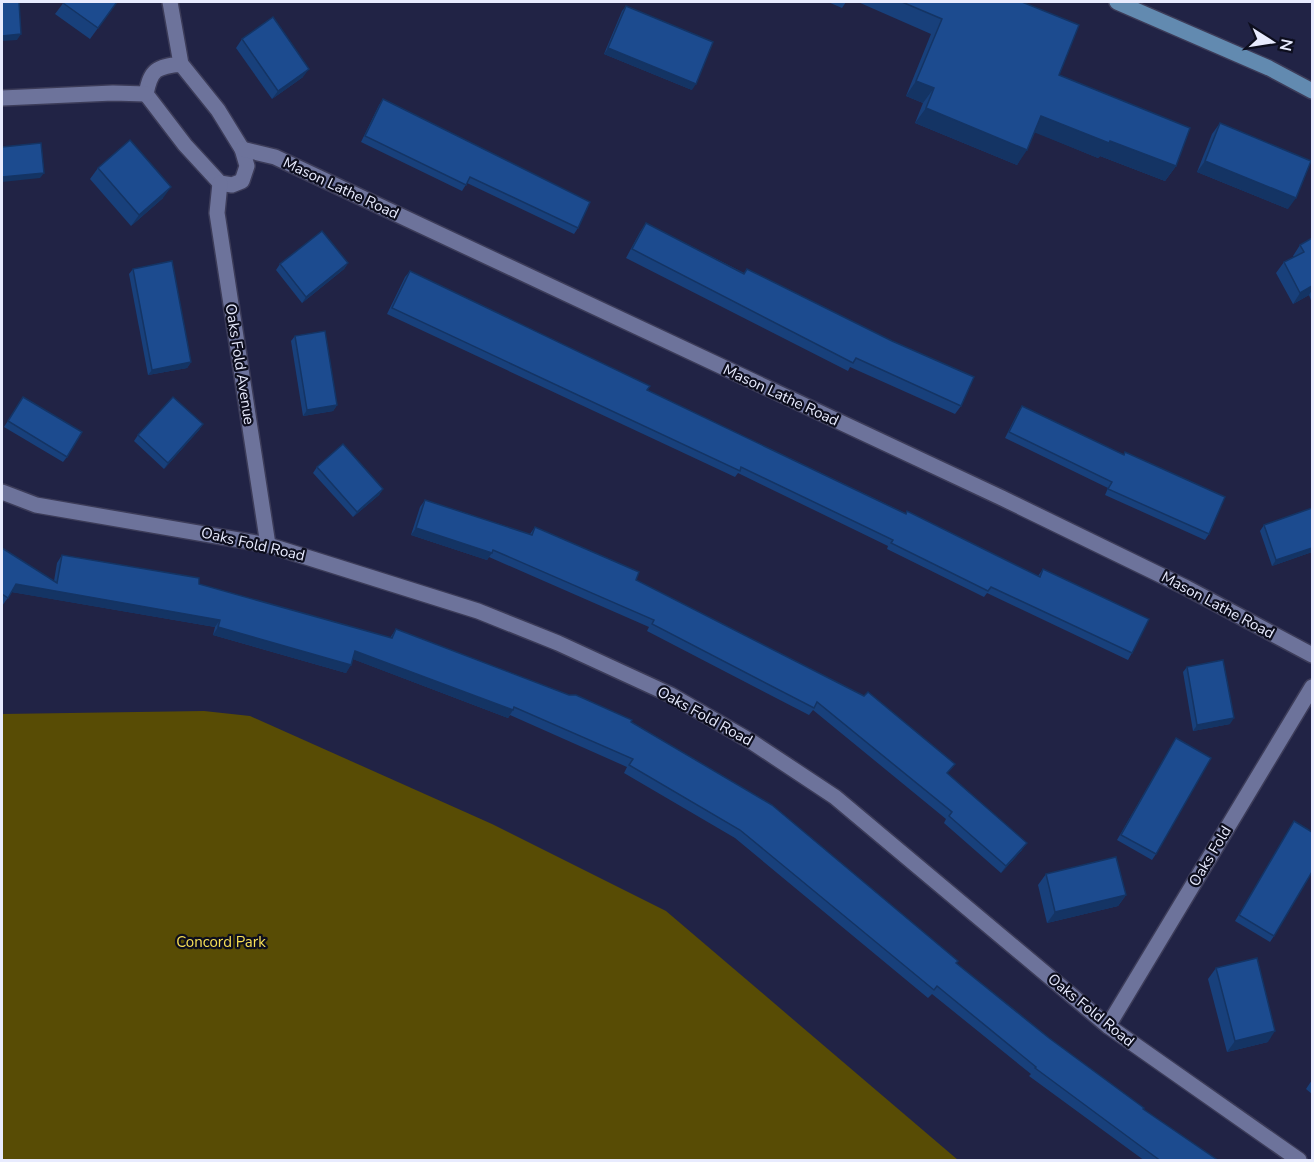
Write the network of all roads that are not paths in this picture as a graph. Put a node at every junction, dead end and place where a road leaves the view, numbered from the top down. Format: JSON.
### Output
{"nodes":[{"id":1,"x":170,"y":2,"type":"edge"},
{"id":2,"x":1117,"y":2,"type":"edge"},
{"id":3,"x":181,"y":64,"type":"junction"},
{"id":4,"x":1312,"y":91,"type":"edge"},
{"id":5,"x":146,"y":94,"type":"junction"},
{"id":6,"x":2,"y":98,"type":"edge"},
{"id":7,"x":242,"y":149,"type":"junction"},
{"id":8,"x":220,"y":183,"type":"junction"},
{"id":9,"x":2,"y":492,"type":"edge"},
{"id":10,"x":268,"y":544,"type":"junction"},
{"id":11,"x":1312,"y":655,"type":"edge"},
{"id":12,"x":1312,"y":687,"type":"edge"},
{"id":13,"x":1108,"y":1026,"type":"junction"},
{"id":14,"x":1299,"y":1161,"type":"edge"}],
"edges":[{"from":1,"to":3,"type":"street"},
{"from":2,"to":4,"type":"main road"},
{"from":3,"to":5,"type":"street"},
{"from":3,"to":7,"type":"street"},
{"from":5,"to":6,"type":"street"},
{"from":5,"to":8,"type":"street"},
{"from":7,"to":8,"type":"street"},
{"from":7,"to":11,"type":"street","name":"Mason Lathe Road"},
{"from":8,"to":10,"type":"street","name":"Oaks Fold Avenue"},
{"from":9,"to":10,"type":"street","name":"Oaks Fold Road"},
{"from":10,"to":13,"type":"street","name":"Oaks Fold Road"},
{"from":12,"to":13,"type":"street","name":"Oaks Fold"},
{"from":13,"to":14,"type":"street","name":"Oaks Fold Road"}]}
